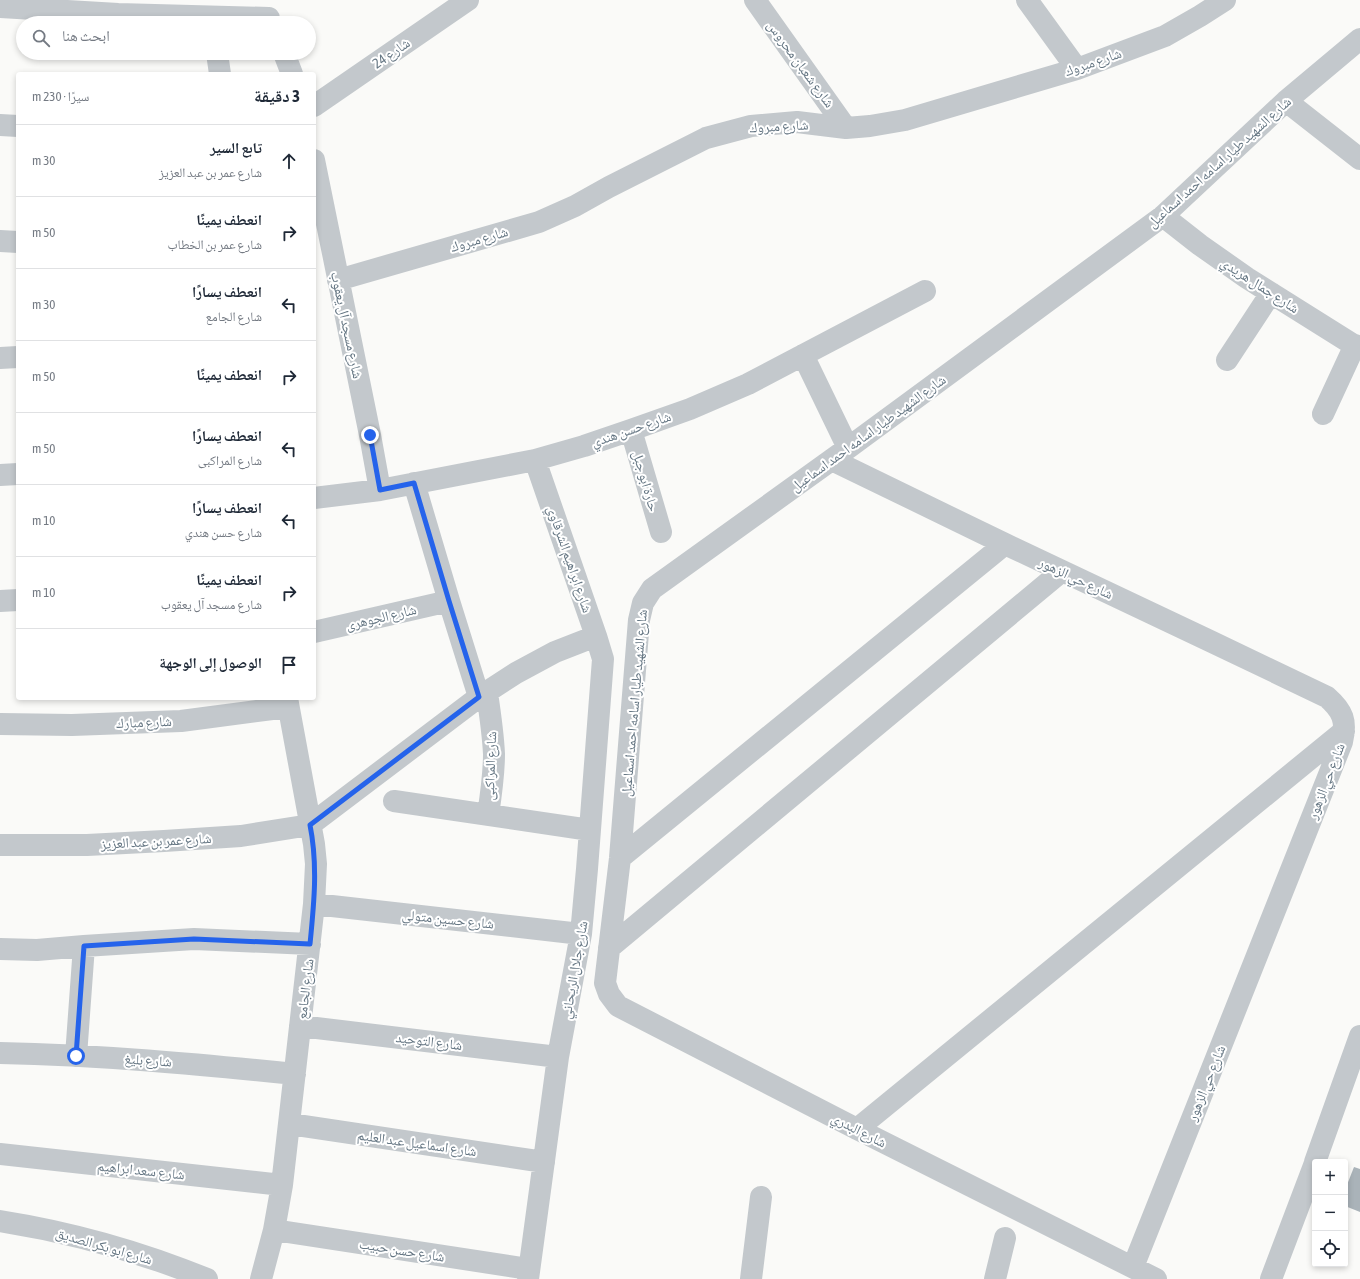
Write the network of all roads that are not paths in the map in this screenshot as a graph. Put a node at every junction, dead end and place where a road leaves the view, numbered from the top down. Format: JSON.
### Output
{"nodes":[{"id":1,"x":468,"y":0,"type":"edge"},
{"id":2,"x":755,"y":0,"type":"edge"},
{"id":3,"x":1027,"y":0,"type":"edge"},
{"id":4,"x":1225,"y":0,"type":"edge"},
{"id":5,"x":0,"y":8,"type":"edge"},
{"id":6,"x":268,"y":14,"type":"edge"},
{"id":7,"x":150,"y":16,"type":"edge"},
{"id":8,"x":250,"y":16,"type":"edge"},
{"id":9,"x":1360,"y":39,"type":"edge"},
{"id":10,"x":218,"y":60,"type":"edge"},
{"id":11,"x":287,"y":60,"type":"edge"},
{"id":12,"x":1077,"y":69,"type":"junction"},
{"id":13,"x":220,"y":72,"type":"edge"},
{"id":14,"x":291,"y":72,"type":"edge"},
{"id":15,"x":1286,"y":100,"type":"junction"},
{"id":16,"x":316,"y":105,"type":"edge"},
{"id":17,"x":0,"y":125,"type":"edge"},
{"id":18,"x":16,"y":126,"type":"edge"},
{"id":19,"x":846,"y":128,"type":"junction"},
{"id":20,"x":1360,"y":159,"type":"edge"},
{"id":21,"x":316,"y":170,"type":"edge"},
{"id":22,"x":1162,"y":216,"type":"junction"},
{"id":23,"x":0,"y":241,"type":"edge"},
{"id":24,"x":16,"y":242,"type":"edge"},
{"id":25,"x":338,"y":280,"type":"junction"},
{"id":26,"x":925,"y":291,"type":"dead end"},
{"id":27,"x":1271,"y":292,"type":"junction"},
{"id":28,"x":1357,"y":347,"type":"edge"},
{"id":29,"x":802,"y":356,"type":"junction"},
{"id":30,"x":16,"y":357,"type":"edge"},
{"id":31,"x":0,"y":358,"type":"edge"},
{"id":32,"x":1227,"y":360,"type":"dead end"},
{"id":33,"x":1323,"y":414,"type":"dead end"},
{"id":34,"x":631,"y":430,"type":"junction"},
{"id":35,"x":840,"y":454,"type":"junction"},
{"id":36,"x":535,"y":460,"type":"junction"},
{"id":37,"x":16,"y":474,"type":"edge"},
{"id":38,"x":0,"y":475,"type":"edge"},
{"id":39,"x":414,"y":483,"type":"junction"},
{"id":40,"x":380,"y":490,"type":"junction"},
{"id":41,"x":316,"y":498,"type":"edge"},
{"id":42,"x":661,"y":532,"type":"dead end"},
{"id":43,"x":1005,"y":544,"type":"junction"},
{"id":44,"x":1062,"y":571,"type":"junction"},
{"id":45,"x":16,"y":600,"type":"edge"},
{"id":46,"x":0,"y":601,"type":"edge"},
{"id":47,"x":449,"y":601,"type":"junction"},
{"id":48,"x":316,"y":632,"type":"edge"},
{"id":49,"x":596,"y":636,"type":"junction"},
{"id":50,"x":602,"y":659,"type":"joint"},
{"id":51,"x":483,"y":695,"type":"junction"},
{"id":52,"x":287,"y":703,"type":"edge"},
{"id":53,"x":0,"y":724,"type":"edge"},
{"id":54,"x":1344,"y":731,"type":"junction"},
{"id":55,"x":394,"y":801,"type":"dead end"},
{"id":56,"x":488,"y":815,"type":"junction"},
{"id":57,"x":310,"y":825,"type":"junction"},
{"id":58,"x":590,"y":830,"type":"junction"},
{"id":59,"x":0,"y":845,"type":"edge"},
{"id":60,"x":620,"y":858,"type":"junction"},
{"id":61,"x":314,"y":904,"type":"junction"},
{"id":62,"x":581,"y":934,"type":"junction"},
{"id":63,"x":310,"y":944,"type":"junction"},
{"id":64,"x":84,"y":946,"type":"junction"},
{"id":65,"x":609,"y":948,"type":"junction"},
{"id":66,"x":0,"y":949,"type":"edge"},
{"id":67,"x":300,"y":1026,"type":"junction"},
{"id":68,"x":1360,"y":1036,"type":"edge"},
{"id":69,"x":0,"y":1053,"type":"edge"},
{"id":70,"x":76,"y":1056,"type":"junction"},
{"id":71,"x":558,"y":1057,"type":"junction"},
{"id":72,"x":295,"y":1074,"type":"junction"},
{"id":73,"x":290,"y":1124,"type":"junction"},
{"id":74,"x":857,"y":1129,"type":"junction"},
{"id":75,"x":0,"y":1154,"type":"edge"},
{"id":76,"x":1316,"y":1159,"type":"edge"},
{"id":77,"x":544,"y":1162,"type":"junction"},
{"id":78,"x":1312,"y":1170,"type":"edge"},
{"id":79,"x":282,"y":1185,"type":"junction"},
{"id":80,"x":761,"y":1197,"type":"dead end"},
{"id":81,"x":0,"y":1221,"type":"edge"},
{"id":82,"x":274,"y":1230,"type":"junction"},
{"id":83,"x":1005,"y":1238,"type":"dead end"},
{"id":84,"x":1133,"y":1267,"type":"junction"},
{"id":85,"x":528,"y":1274,"type":"edge"},
{"id":86,"x":207,"y":1279,"type":"edge"},
{"id":87,"x":261,"y":1279,"type":"edge"},
{"id":88,"x":751,"y":1279,"type":"edge"},
{"id":89,"x":995,"y":1279,"type":"edge"},
{"id":90,"x":1156,"y":1279,"type":"edge"},
{"id":91,"x":1271,"y":1279,"type":"edge"}],
"edges":[{"from":1,"to":16,"type":"street","name":"شارع 24"},
{"from":2,"to":19,"type":"street","name":"شارع شعبان محروس"},
{"from":3,"to":12,"type":"street"},
{"from":4,"to":12,"type":"street","name":"شارع مبروك"},
{"from":5,"to":7,"type":"street"},
{"from":6,"to":8,"type":"street"},
{"from":9,"to":15,"type":"street","name":"شارع الشهيد طيار اسامه احمد اسماعيل"},
{"from":10,"to":13,"type":"street"},
{"from":11,"to":14,"type":"street"},
{"from":12,"to":19,"type":"street","name":"شارع مبروك"},
{"from":15,"to":20,"type":"street"},
{"from":15,"to":22,"type":"street","name":"شارع الشهيد طيار اسامه احمد اسماعيل"},
{"from":17,"to":18,"type":"street"},
{"from":19,"to":25,"type":"street","name":"شارع مبروك"},
{"from":21,"to":25,"type":"street","name":"شارع مسجد آل يعقوب"},
{"from":22,"to":27,"type":"street","name":"شارع جمال هريدي"},
{"from":22,"to":35,"type":"street","name":"شارع الشهيد طيار اسامه احمد اسماعيل"},
{"from":23,"to":24,"type":"street"},
{"from":25,"to":40,"type":"street","name":"شارع مسجد آل يعقوب"},
{"from":26,"to":29,"type":"street","name":"شارع حسن هندي"},
{"from":27,"to":28,"type":"street","name":"شارع جمال هريدي"},
{"from":27,"to":32,"type":"street"},
{"from":28,"to":33,"type":"street"},
{"from":29,"to":34,"type":"street","name":"شارع حسن هندي"},
{"from":29,"to":35,"type":"street"},
{"from":30,"to":31,"type":"street"},
{"from":34,"to":36,"type":"street","name":"شارع حسن هندي"},
{"from":34,"to":42,"type":"street","name":"حارة ابو جبل"},
{"from":35,"to":43,"type":"street","name":"شارع حي الزهور"},
{"from":35,"to":60,"type":"street","name":"شارع الشهيد طيار اسامه احمد اسماعيل"},
{"from":36,"to":39,"type":"street","name":"شارع حسن هندي"},
{"from":36,"to":49,"type":"street","name":"شارع ابراهيم الشرقاوي"},
{"from":37,"to":38,"type":"street"},
{"from":39,"to":40,"type":"street","name":"شارع حسن هندي"},
{"from":39,"to":47,"type":"street","name":"شارع المراكبى"},
{"from":40,"to":41,"type":"street","name":"شارع حسن هندي"},
{"from":43,"to":44,"type":"street","name":"شارع حي الزهور"},
{"from":43,"to":60,"type":"street"},
{"from":44,"to":54,"type":"street","name":"شارع حي الزهور"},
{"from":44,"to":65,"type":"street"},
{"from":45,"to":46,"type":"street"},
{"from":47,"to":48,"type":"street","name":"شارع الجوهرى"},
{"from":47,"to":51,"type":"street","name":"شارع المراكبى"},
{"from":49,"to":50,"type":"street","name":"شارع ابراهيم الشرقاوي"},
{"from":49,"to":51,"type":"street"},
{"from":50,"to":58,"type":"street","name":"شارع جلال الريحاني"},
{"from":51,"to":56,"type":"street","name":"شارع المراكبى"},
{"from":51,"to":57,"type":"street"},
{"from":52,"to":53,"type":"street","name":"شارع مبارك"},
{"from":52,"to":57,"type":"street","name":"شارع الجامع"},
{"from":54,"to":74,"type":"street"},
{"from":54,"to":84,"type":"street","name":"شارع حي الزهور"},
{"from":55,"to":56,"type":"street"},
{"from":56,"to":58,"type":"street"},
{"from":57,"to":59,"type":"street","name":"شارع عمر بن عبد العزيز"},
{"from":57,"to":61,"type":"street","name":"شارع الجامع"},
{"from":58,"to":62,"type":"street","name":"شارع جلال الريحاني"},
{"from":60,"to":65,"type":"street","name":"شارع الشهيد طيار اسامه احمد اسماعيل"},
{"from":61,"to":62,"type":"street","name":"شارع حسين متولي"},
{"from":61,"to":63,"type":"street","name":"شارع الجامع"},
{"from":62,"to":71,"type":"street","name":"شارع جلال الريحاني"},
{"from":63,"to":64,"type":"street"},
{"from":63,"to":67,"type":"street","name":"شارع الجامع"},
{"from":64,"to":66,"type":"street"},
{"from":64,"to":70,"type":"street"},
{"from":65,"to":74,"type":"street","name":"شارع البدري"},
{"from":67,"to":71,"type":"street","name":"شارع التوحيد"},
{"from":67,"to":72,"type":"street","name":"شارع الجامع"},
{"from":68,"to":76,"type":"street"},
{"from":69,"to":70,"type":"street","name":"شارع بليغ"},
{"from":70,"to":72,"type":"street","name":"شارع بليغ"},
{"from":71,"to":77,"type":"street","name":"شارع جلال الريحاني"},
{"from":72,"to":73,"type":"street","name":"شارع الجامع"},
{"from":73,"to":77,"type":"street","name":"شارع اسماعيل عبد العليم"},
{"from":73,"to":79,"type":"street","name":"شارع الجامع"},
{"from":74,"to":84,"type":"street","name":"شارع البدري"},
{"from":75,"to":79,"type":"street","name":"شارع سعد ابراهيم"},
{"from":77,"to":85,"type":"street","name":"شارع جلال الريحاني"},
{"from":78,"to":91,"type":"street"},
{"from":79,"to":82,"type":"street","name":"شارع الجامع"},
{"from":80,"to":88,"type":"street"},
{"from":81,"to":86,"type":"street","name":"شارع ابو بكر الصديق"},
{"from":82,"to":85,"type":"street","name":"شارع حسن حبيب"},
{"from":82,"to":87,"type":"street","name":"شارع الجامع"},
{"from":83,"to":89,"type":"street"},
{"from":84,"to":90,"type":"street","name":"شارع البدري"}]}
